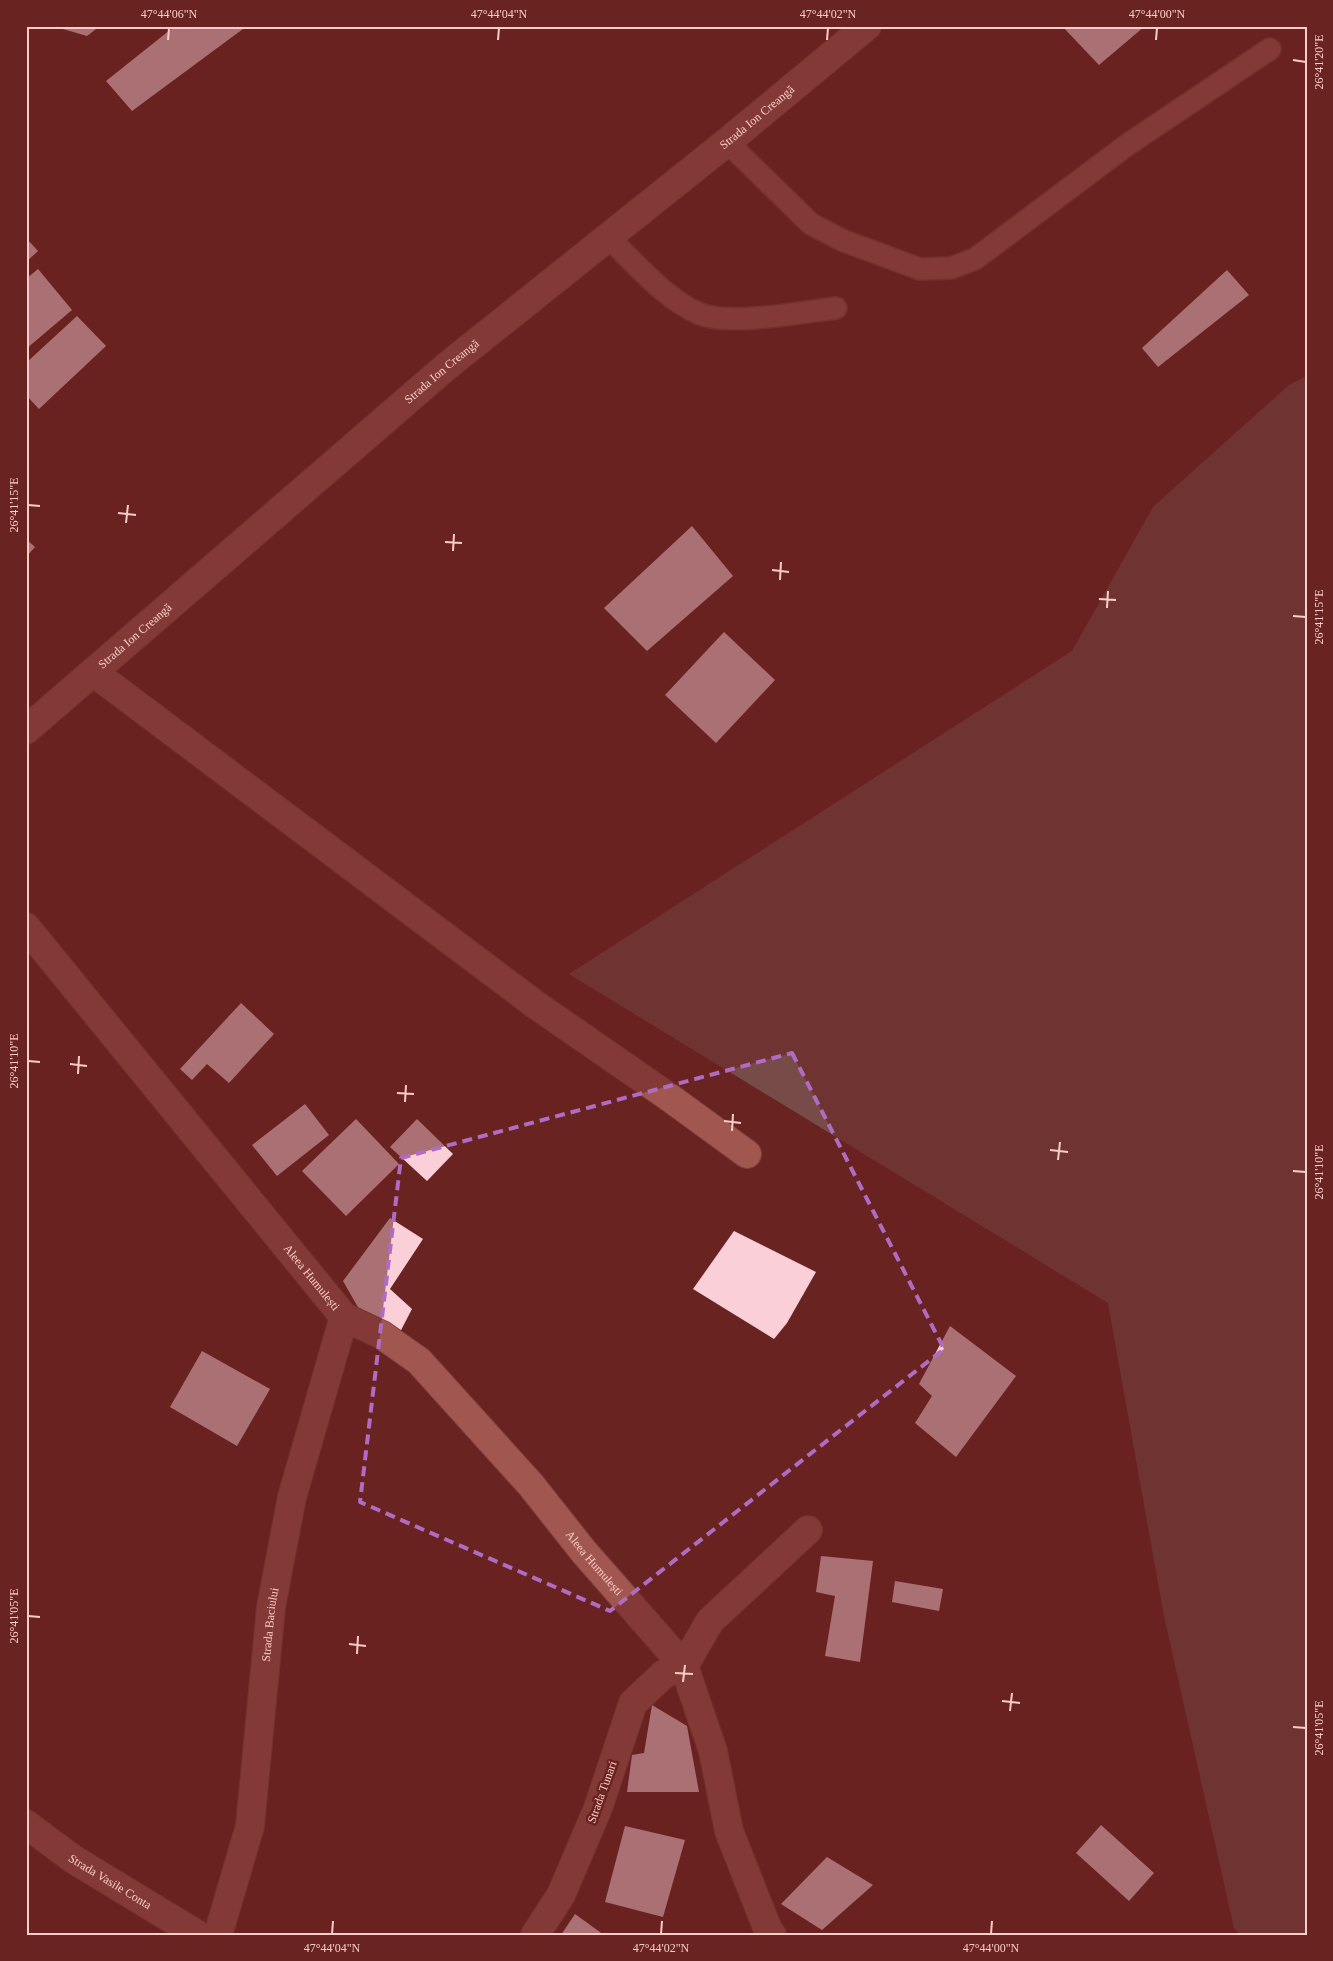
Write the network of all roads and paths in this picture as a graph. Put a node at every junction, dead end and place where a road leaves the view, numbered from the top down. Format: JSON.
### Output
{"nodes":[{"id":1,"x":867,"y":26,"type":"edge"},
{"id":2,"x":1270,"y":49,"type":"dead end"},
{"id":3,"x":727,"y":142,"type":"junction"},
{"id":4,"x":607,"y":236,"type":"junction"},
{"id":5,"x":836,"y":308,"type":"dead end"},
{"id":6,"x":93,"y":672,"type":"junction"},
{"id":7,"x":26,"y":730,"type":"edge"},
{"id":8,"x":26,"y":927,"type":"edge"},
{"id":9,"x":747,"y":1154,"type":"dead end"},
{"id":10,"x":344,"y":1317,"type":"junction"},
{"id":11,"x":808,"y":1530,"type":"dead end"},
{"id":12,"x":684,"y":1666,"type":"junction"},
{"id":13,"x":26,"y":1824,"type":"edge"},
{"id":14,"x":198,"y":1935,"type":"edge"},
{"id":15,"x":218,"y":1935,"type":"edge"},
{"id":16,"x":535,"y":1935,"type":"edge"},
{"id":17,"x":772,"y":1935,"type":"edge"}],
"edges":[{"from":1,"to":3,"type":"street","name":"Strada Ion Creangă"},
{"from":2,"to":3,"type":"lane"},
{"from":3,"to":4,"type":"street","name":"Strada Ion Creangă"},
{"from":4,"to":5,"type":"lane"},
{"from":4,"to":6,"type":"street","name":"Strada Ion Creangă"},
{"from":6,"to":7,"type":"street","name":"Strada Ion Creangă"},
{"from":6,"to":9,"type":"street"},
{"from":8,"to":10,"type":"street","name":"Aleea Humulești"},
{"from":10,"to":12,"type":"street","name":"Aleea Humulești"},
{"from":10,"to":15,"type":"street","name":"Strada Baciului"},
{"from":11,"to":12,"type":"street"},
{"from":12,"to":16,"type":"street","name":"Strada Tunari"},
{"from":12,"to":17,"type":"street","name":"Aleea Humulești"},
{"from":13,"to":14,"type":"street","name":"Strada Vasile Conta"}]}
